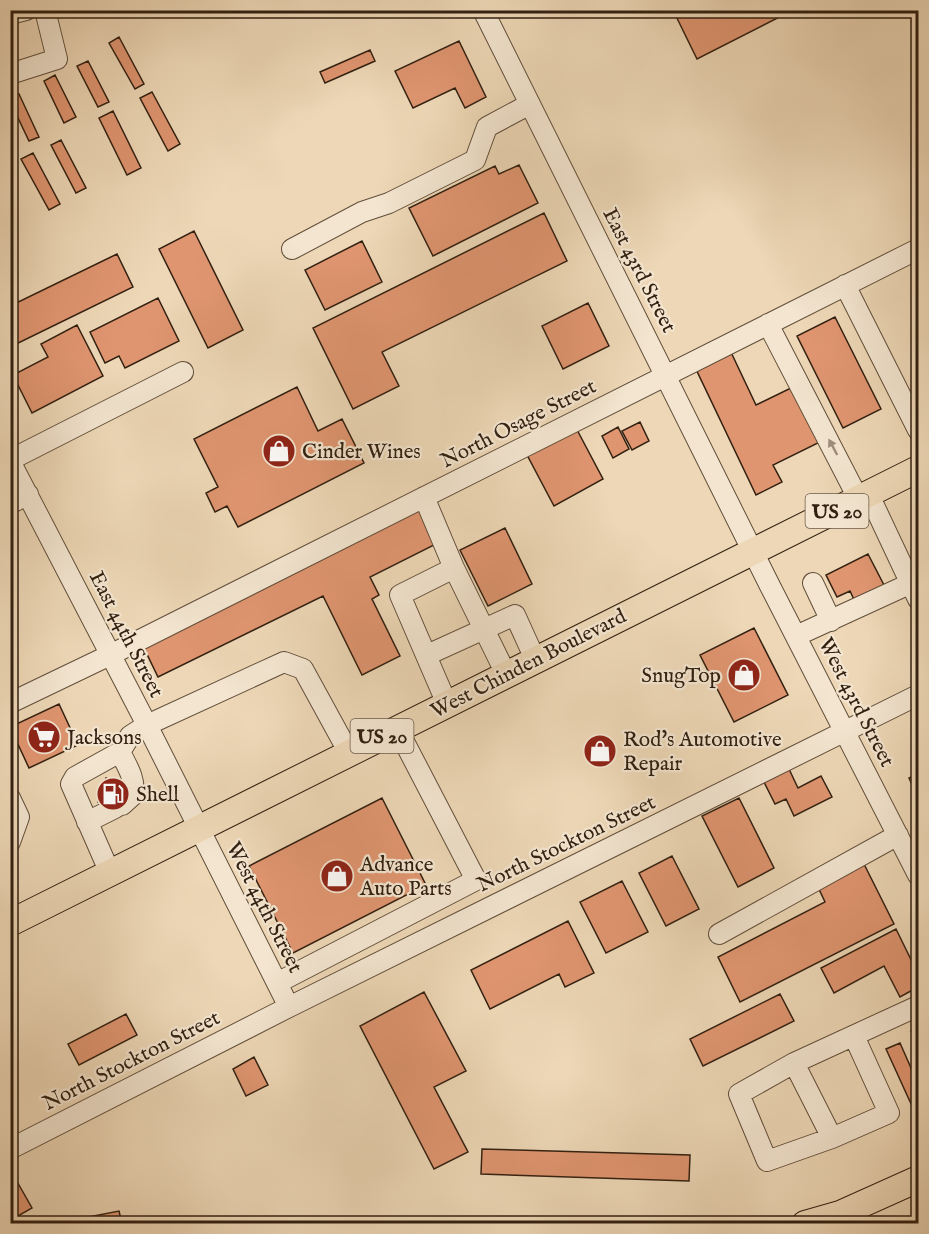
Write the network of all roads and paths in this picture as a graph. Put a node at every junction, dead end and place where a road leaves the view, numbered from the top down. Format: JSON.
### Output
{"nodes":[{"id":1,"x":26,"y":10,"type":"edge"},
{"id":2,"x":45,"y":10,"type":"edge"},
{"id":3,"x":483,"y":10,"type":"edge"},
{"id":4,"x":10,"y":14,"type":"edge"},
{"id":5,"x":10,"y":74,"type":"edge"},
{"id":6,"x":530,"y":104,"type":"junction"},
{"id":7,"x":292,"y":249,"type":"dead end"},
{"id":8,"x":918,"y":249,"type":"edge"},
{"id":9,"x":845,"y":285,"type":"junction"},
{"id":10,"x":768,"y":324,"type":"junction"},
{"id":11,"x":183,"y":372,"type":"dead end"},
{"id":12,"x":666,"y":375,"type":"junction"},
{"id":13,"x":918,"y":430,"type":"edge"},
{"id":14,"x":10,"y":461,"type":"edge"},
{"id":15,"x":918,"y":469,"type":"edge"},
{"id":16,"x":28,"y":494,"type":"junction"},
{"id":17,"x":424,"y":497,"type":"junction"},
{"id":18,"x":864,"y":497,"type":"junction"},
{"id":19,"x":10,"y":504,"type":"edge"},
{"id":20,"x":754,"y":551,"type":"junction"},
{"id":21,"x":454,"y":568,"type":"junction"},
{"id":22,"x":813,"y":583,"type":"dead end"},
{"id":23,"x":916,"y":588,"type":"edge"},
{"id":24,"x":831,"y":621,"type":"junction"},
{"id":25,"x":483,"y":629,"type":"junction"},
{"id":26,"x":796,"y":636,"type":"junction"},
{"id":27,"x":110,"y":655,"type":"junction"},
{"id":28,"x":427,"y":655,"type":"junction"},
{"id":29,"x":535,"y":659,"type":"junction"},
{"id":30,"x":506,"y":674,"type":"junction"},
{"id":31,"x":918,"y":695,"type":"edge"},
{"id":32,"x":10,"y":703,"type":"edge"},
{"id":33,"x":447,"y":704,"type":"junction"},
{"id":34,"x":147,"y":726,"type":"junction"},
{"id":35,"x":397,"y":728,"type":"junction"},
{"id":36,"x":845,"y":732,"type":"junction"},
{"id":37,"x":120,"y":752,"type":"junction"},
{"id":38,"x":349,"y":753,"type":"junction"},
{"id":39,"x":10,"y":798,"type":"edge"},
{"id":40,"x":87,"y":822,"type":"junction"},
{"id":41,"x":198,"y":829,"type":"junction"},
{"id":42,"x":898,"y":835,"type":"junction"},
{"id":43,"x":10,"y":842,"type":"edge"},
{"id":44,"x":110,"y":873,"type":"junction"},
{"id":45,"x":918,"y":874,"type":"edge"},
{"id":46,"x":476,"y":880,"type":"junction"},
{"id":47,"x":492,"y":907,"type":"junction"},
{"id":48,"x":10,"y":923,"type":"edge"},
{"id":49,"x":719,"y":934,"type":"dead end"},
{"id":50,"x":277,"y":982,"type":"junction"},
{"id":51,"x":918,"y":1006,"type":"edge"},
{"id":52,"x":289,"y":1007,"type":"junction"},
{"id":53,"x":854,"y":1036,"type":"junction"},
{"id":54,"x":794,"y":1063,"type":"junction"},
{"id":55,"x":832,"y":1138,"type":"junction"},
{"id":56,"x":10,"y":1149,"type":"edge"},
{"id":57,"x":918,"y":1179,"type":"edge"},
{"id":58,"x":805,"y":1224,"type":"edge"}],
"edges":[{"from":1,"to":4,"type":"street"},
{"from":2,"to":5,"type":"street"},
{"from":3,"to":6,"type":"street","name":"East 43rd Street"},
{"from":6,"to":7,"type":"street"},
{"from":6,"to":12,"type":"street","name":"East 43rd Street"},
{"from":8,"to":9,"type":"street","name":"North Osage Street"},
{"from":9,"to":10,"type":"street","name":"North Osage Street"},
{"from":9,"to":13,"type":"street"},
{"from":10,"to":12,"type":"street","name":"North Osage Street"},
{"from":18,"to":10,"type":"street","one_way":true},
{"from":11,"to":14,"type":"street"},
{"from":12,"to":17,"type":"street","name":"North Osage Street"},
{"from":12,"to":20,"type":"street","name":"East 43rd Street"},
{"from":14,"to":16,"type":"street","name":"East 44th Street"},
{"from":15,"to":18,"type":"main road","name":"West Chinden Boulevard","number":"US 20"},
{"from":16,"to":19,"type":"street"},
{"from":16,"to":27,"type":"street","name":"East 44th Street"},
{"from":17,"to":21,"type":"street"},
{"from":17,"to":27,"type":"street","name":"North Osage Street"},
{"from":18,"to":20,"type":"main road","name":"West Chinden Boulevard","number":"US 20"},
{"from":18,"to":23,"type":"street"},
{"from":20,"to":26,"type":"street","name":"West 43rd Street"},
{"from":20,"to":29,"type":"main road","name":"West Chinden Boulevard","number":"US 20"},
{"from":21,"to":25,"type":"street"},
{"from":21,"to":28,"type":"street"},
{"from":22,"to":24,"type":"street"},
{"from":23,"to":24,"type":"street"},
{"from":24,"to":26,"type":"street"},
{"from":25,"to":28,"type":"street"},
{"from":25,"to":29,"type":"street"},
{"from":25,"to":30,"type":"street"},
{"from":26,"to":36,"type":"street","name":"West 43rd Street"},
{"from":27,"to":32,"type":"street","name":"North Osage Street"},
{"from":27,"to":34,"type":"street","name":"East 44th Street"},
{"from":28,"to":33,"type":"street"},
{"from":29,"to":30,"type":"main road","name":"West Chinden Boulevard","number":"US 20"},
{"from":30,"to":33,"type":"main road","name":"West Chinden Boulevard","number":"US 20"},
{"from":31,"to":36,"type":"street","name":"North Stockton Street"},
{"from":33,"to":35,"type":"main road","name":"West Chinden Boulevard","number":"US 20"},
{"from":34,"to":37,"type":"street"},
{"from":34,"to":38,"type":"street"},
{"from":34,"to":41,"type":"street","name":"East 44th Street"},
{"from":35,"to":38,"type":"main road","name":"West Chinden Boulevard","number":"US 20"},
{"from":35,"to":46,"type":"street"},
{"from":36,"to":42,"type":"street","name":"West 43rd Street"},
{"from":36,"to":47,"type":"street","name":"North Stockton Street"},
{"from":37,"to":40,"type":"street"},
{"from":37,"to":40,"type":"street"},
{"from":38,"to":41,"type":"main road","name":"West Chinden Boulevard","number":"US 20"},
{"from":39,"to":43,"type":"street"},
{"from":40,"to":44,"type":"street"},
{"from":41,"to":44,"type":"main road","name":"West Chinden Boulevard","number":"US 20"},
{"from":41,"to":50,"type":"street","name":"West 44th Street"},
{"from":42,"to":45,"type":"street","name":"West 43rd Street"},
{"from":42,"to":49,"type":"street"},
{"from":44,"to":48,"type":"main road","name":"West Chinden Boulevard","number":"US 20"},
{"from":46,"to":47,"type":"street"},
{"from":46,"to":50,"type":"street"},
{"from":47,"to":52,"type":"street","name":"North Stockton Street"},
{"from":50,"to":52,"type":"street","name":"West 44th Street"},
{"from":51,"to":53,"type":"street"},
{"from":52,"to":56,"type":"street","name":"North Stockton Street"},
{"from":53,"to":54,"type":"street"},
{"from":53,"to":55,"type":"street"},
{"from":54,"to":55,"type":"street"},
{"from":54,"to":55,"type":"street"},
{"from":57,"to":58,"type":"main road"}]}
